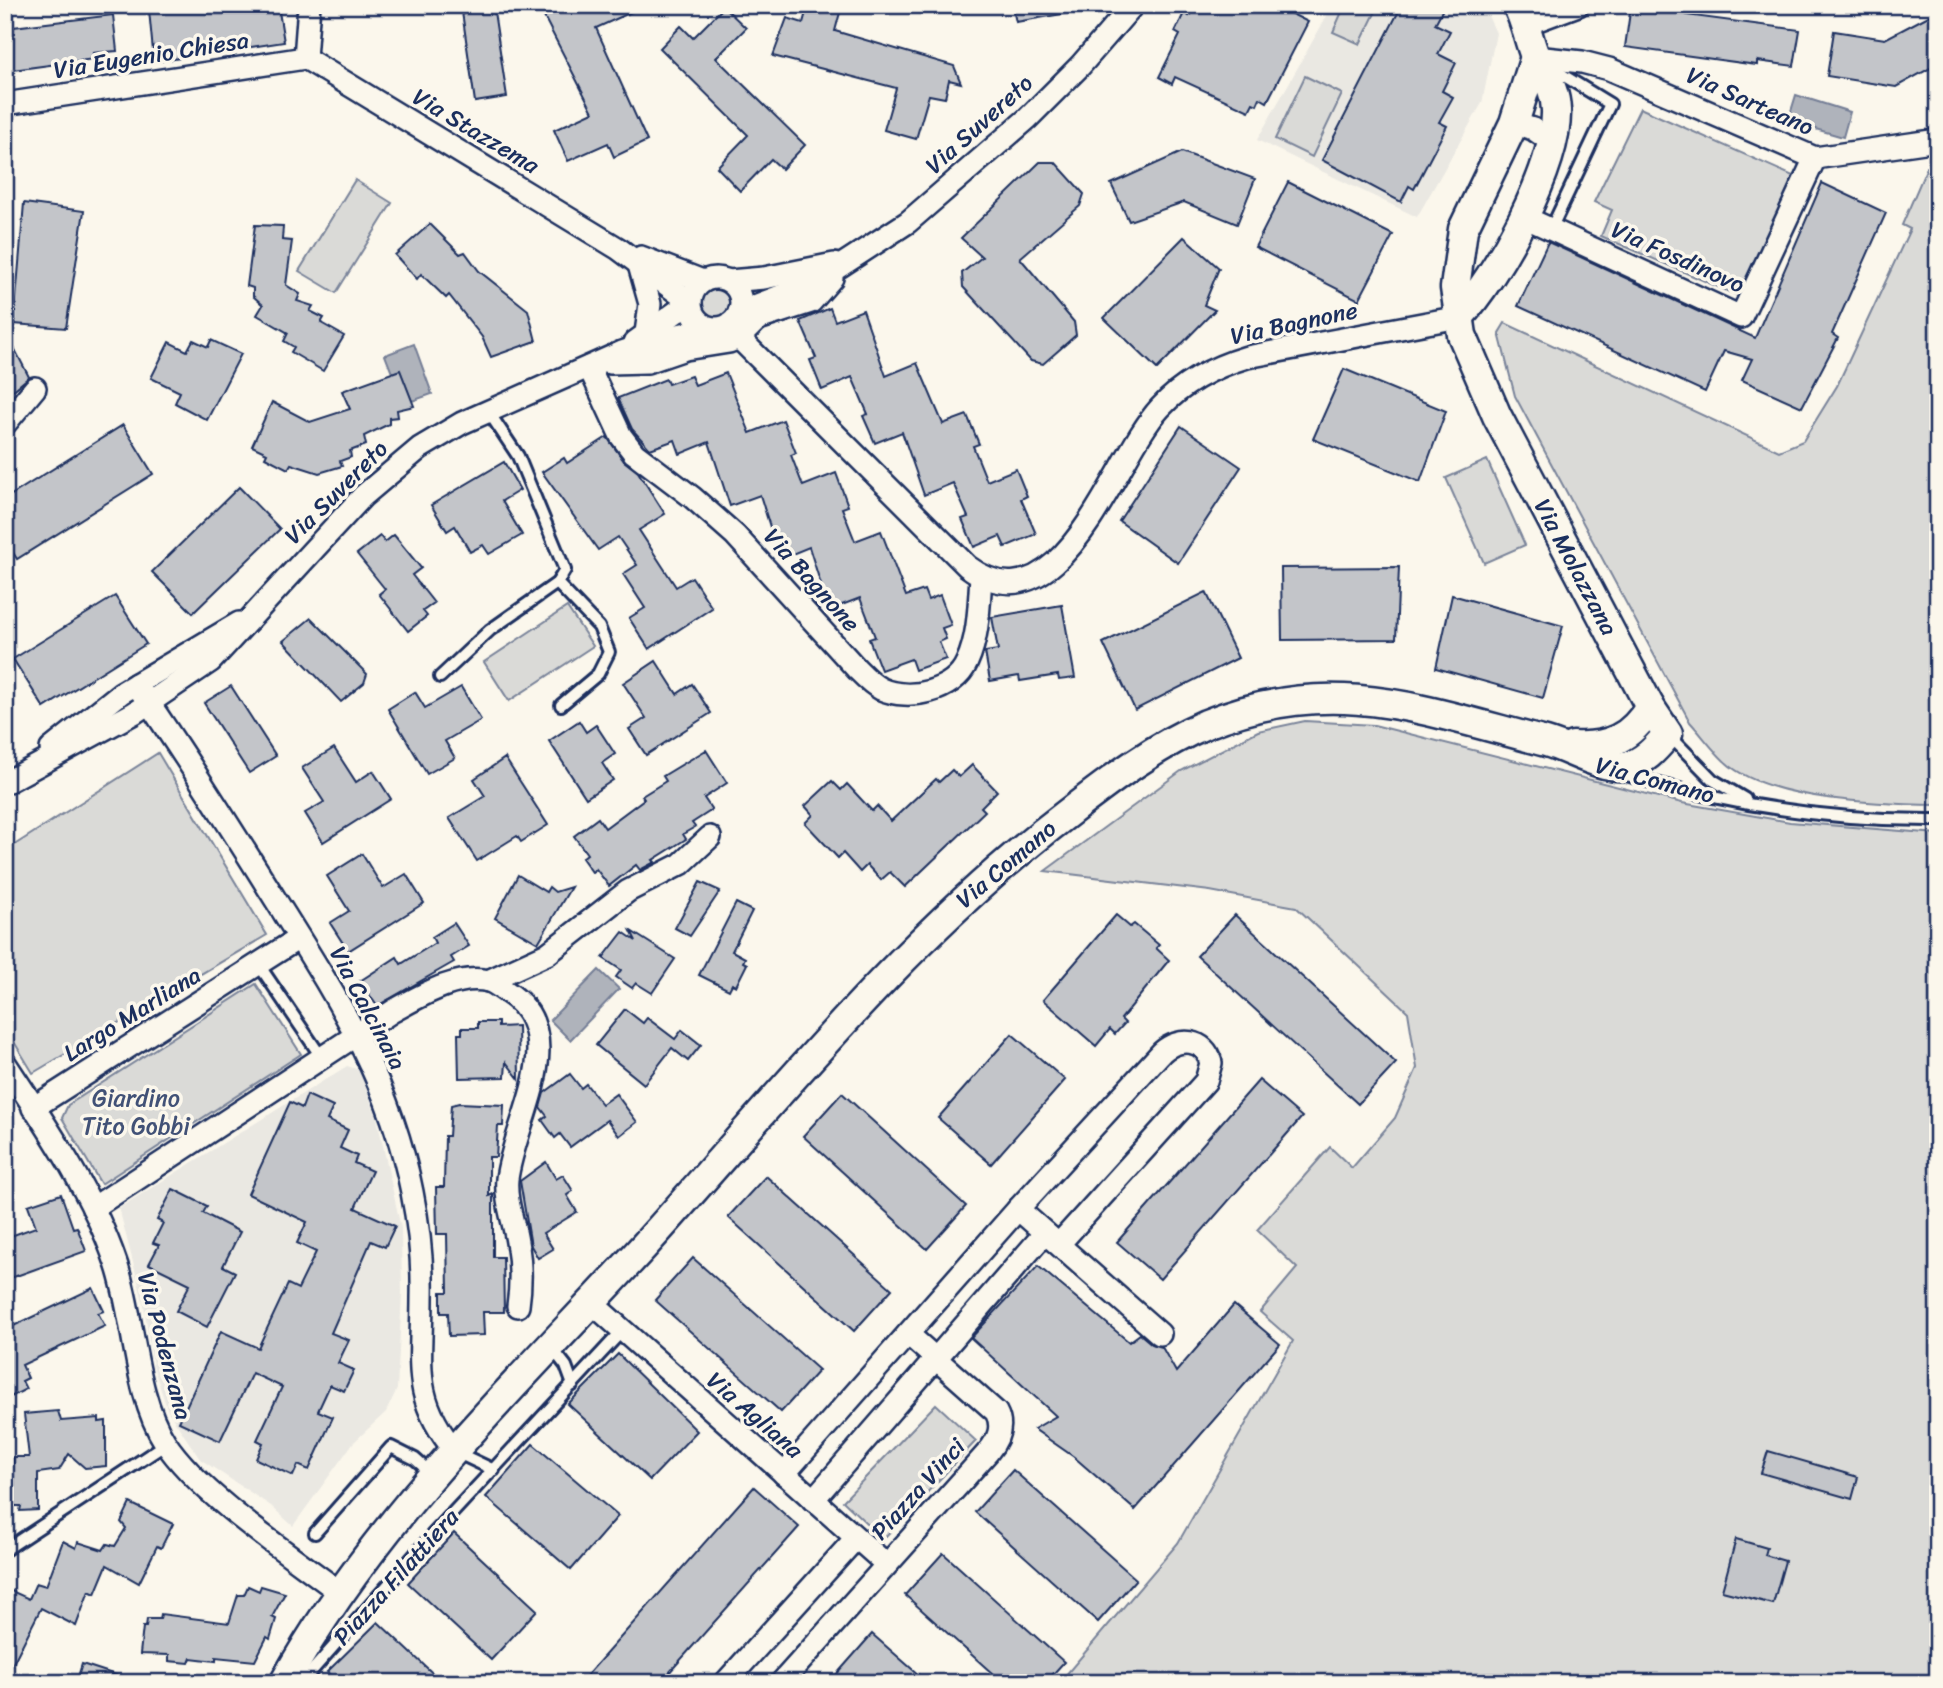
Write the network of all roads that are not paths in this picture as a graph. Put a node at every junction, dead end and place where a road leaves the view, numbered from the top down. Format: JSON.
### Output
{"nodes":[{"id":1,"x":309,"y":5,"type":"edge"},
{"id":2,"x":1133,"y":5,"type":"edge"},
{"id":3,"x":1578,"y":5,"type":"edge"},
{"id":4,"x":1522,"y":15,"type":"edge"},
{"id":5,"x":1535,"y":57,"type":"junction"},
{"id":6,"x":305,"y":58,"type":"junction"},
{"id":7,"x":5,"y":104,"type":"edge"},
{"id":8,"x":1514,"y":123,"type":"junction"},
{"id":9,"x":1938,"y":140,"type":"edge"},
{"id":10,"x":1553,"y":143,"type":"junction"},
{"id":11,"x":1815,"y":158,"type":"junction"},
{"id":12,"x":1522,"y":216,"type":"junction"},
{"id":13,"x":1550,"y":229,"type":"junction"},
{"id":14,"x":619,"y":249,"type":"junction"},
{"id":15,"x":843,"y":262,"type":"junction"},
{"id":16,"x":639,"y":265,"type":"junction"},
{"id":17,"x":703,"y":281,"type":"junction"},
{"id":18,"x":729,"y":281,"type":"junction"},
{"id":19,"x":690,"y":303,"type":"junction"},
{"id":20,"x":739,"y":312,"type":"junction"},
{"id":21,"x":1460,"y":317,"type":"junction"},
{"id":22,"x":710,"y":328,"type":"junction"},
{"id":23,"x":646,"y":332,"type":"junction"},
{"id":24,"x":739,"y":338,"type":"junction"},
{"id":25,"x":622,"y":352,"type":"junction"},
{"id":26,"x":595,"y":365,"type":"junction"},
{"id":27,"x":35,"y":388,"type":"dead end"},
{"id":28,"x":488,"y":411,"type":"junction"},
{"id":29,"x":5,"y":424,"type":"edge"},
{"id":30,"x":981,"y":576,"type":"junction"},
{"id":31,"x":557,"y":583,"type":"junction"},
{"id":32,"x":253,"y":615,"type":"junction"},
{"id":33,"x":440,"y":677,"type":"dead end"},
{"id":34,"x":136,"y":684,"type":"junction"},
{"id":35,"x":149,"y":703,"type":"junction"},
{"id":36,"x":561,"y":705,"type":"dead end"},
{"id":37,"x":1650,"y":707,"type":"junction"},
{"id":38,"x":1668,"y":734,"type":"junction"},
{"id":39,"x":1556,"y":745,"type":"junction"},
{"id":40,"x":34,"y":764,"type":"junction"},
{"id":41,"x":1697,"y":765,"type":"joint"},
{"id":42,"x":5,"y":783,"type":"edge"},
{"id":43,"x":1757,"y":804,"type":"junction"},
{"id":44,"x":1938,"y":820,"type":"edge"},
{"id":45,"x":710,"y":837,"type":"dead end"},
{"id":46,"x":299,"y":938,"type":"junction"},
{"id":47,"x":259,"y":965,"type":"junction"},
{"id":48,"x":488,"y":981,"type":"junction"},
{"id":49,"x":358,"y":1034,"type":"junction"},
{"id":50,"x":322,"y":1058,"type":"junction"},
{"id":51,"x":5,"y":1063,"type":"edge"},
{"id":52,"x":14,"y":1094,"type":"edge"},
{"id":53,"x":33,"y":1108,"type":"junction"},
{"id":54,"x":93,"y":1208,"type":"junction"},
{"id":55,"x":1018,"y":1209,"type":"junction"},
{"id":56,"x":1052,"y":1239,"type":"junction"},
{"id":57,"x":592,"y":1303,"type":"junction"},
{"id":58,"x":517,"y":1306,"type":"dead end"},
{"id":59,"x":621,"y":1332,"type":"junction"},
{"id":60,"x":908,"y":1334,"type":"junction"},
{"id":61,"x":1160,"y":1334,"type":"dead end"},
{"id":62,"x":551,"y":1348,"type":"junction"},
{"id":63,"x":936,"y":1358,"type":"junction"},
{"id":64,"x":573,"y":1385,"type":"junction"},
{"id":65,"x":166,"y":1444,"type":"junction"},
{"id":66,"x":456,"y":1452,"type":"junction"},
{"id":67,"x":494,"y":1470,"type":"junction"},
{"id":68,"x":784,"y":1474,"type":"junction"},
{"id":69,"x":434,"y":1475,"type":"junction"},
{"id":70,"x":813,"y":1500,"type":"junction"},
{"id":71,"x":315,"y":1533,"type":"dead end"},
{"id":72,"x":856,"y":1538,"type":"junction"},
{"id":73,"x":5,"y":1550,"type":"edge"},
{"id":74,"x":886,"y":1564,"type":"junction"},
{"id":75,"x":338,"y":1591,"type":"junction"},
{"id":76,"x":284,"y":1683,"type":"edge"},
{"id":77,"x":297,"y":1683,"type":"edge"},
{"id":78,"x":725,"y":1683,"type":"edge"},
{"id":79,"x":781,"y":1683,"type":"edge"}],
"edges":[{"from":1,"to":6,"type":"street"},
{"from":2,"to":15,"type":"street","name":"Via Suvereto"},
{"from":3,"to":4,"type":"street"},
{"from":4,"to":5,"type":"street"},
{"from":5,"to":8,"type":"street","name":"Via Molazzana"},
{"from":5,"to":10,"type":"street"},
{"from":5,"to":11,"type":"street","name":"Via Sarteano"},
{"from":5,"to":13,"type":"lane"},
{"from":6,"to":7,"type":"street","name":"Via Eugenio Chiesa"},
{"from":6,"to":14,"type":"street","name":"Via Stazzema"},
{"from":8,"to":10,"type":"street"},
{"from":8,"to":21,"type":"street","name":"Via Molazzana"},
{"from":9,"to":11,"type":"street","name":"Via Sarteano"},
{"from":10,"to":12,"type":"street"},
{"from":11,"to":13,"type":"street","name":"Via Fosdinovo"},
{"from":12,"to":13,"type":"street"},
{"from":12,"to":21,"type":"street"},
{"from":14,"to":16,"type":"street","name":"Via Stazzema"},
{"from":14,"to":17,"type":"street","name":"Via Stazzema"},
{"from":15,"to":18,"type":"street","name":"Via Suvereto"},
{"from":15,"to":20,"type":"street","name":"Via Suvereto"},
{"from":15,"to":24,"type":"street"},
{"from":16,"to":19,"type":"street","name":"Via Stazzema"},
{"from":16,"to":23,"type":"street"},
{"from":17,"to":18,"type":"street"},
{"from":17,"to":19,"type":"street"},
{"from":18,"to":20,"type":"street"},
{"from":19,"to":22,"type":"street"},
{"from":19,"to":23,"type":"street","name":"Via Suvereto"},
{"from":20,"to":22,"type":"street"},
{"from":21,"to":30,"type":"street","name":"Via Bagnone"},
{"from":21,"to":37,"type":"street","name":"Via Molazzana"},
{"from":22,"to":25,"type":"street","name":"Via Suvereto"},
{"from":23,"to":25,"type":"street","name":"Via Suvereto"},
{"from":24,"to":26,"type":"street"},
{"from":24,"to":30,"type":"street"},
{"from":25,"to":26,"type":"street","name":"Via Suvereto"},
{"from":26,"to":28,"type":"street","name":"Via Suvereto"},
{"from":26,"to":30,"type":"street","name":"Via Bagnone"},
{"from":27,"to":29,"type":"street"},
{"from":28,"to":31,"type":"lane"},
{"from":28,"to":32,"type":"street","name":"Via Suvereto"},
{"from":31,"to":33,"type":"lane"},
{"from":31,"to":36,"type":"lane"},
{"from":32,"to":34,"type":"street","name":"Via Suvereto"},
{"from":32,"to":35,"type":"street","name":"Via Suvereto"},
{"from":34,"to":35,"type":"street","name":"Via Calcinaia"},
{"from":34,"to":40,"type":"street","name":"Via Suvereto"},
{"from":35,"to":40,"type":"street","name":"Via Suvereto"},
{"from":35,"to":46,"type":"street","name":"Via Calcinaia"},
{"from":37,"to":38,"type":"street","name":"Via Molazzana"},
{"from":37,"to":39,"type":"street"},
{"from":38,"to":39,"type":"street","name":"Via Comano"},
{"from":38,"to":41,"type":"lane","name":"Via Molazzana"},
{"from":39,"to":43,"type":"lane","name":"Via Comano"},
{"from":39,"to":57,"type":"street","name":"Via Comano"},
{"from":40,"to":42,"type":"street","name":"Via Suvereto"},
{"from":41,"to":43,"type":"lane","name":"Via Comano"},
{"from":43,"to":44,"type":"lane","name":"Via Comano"},
{"from":45,"to":48,"type":"street"},
{"from":46,"to":47,"type":"street","name":"Largo Marliana"},
{"from":46,"to":49,"type":"street","name":"Via Calcinaia"},
{"from":47,"to":50,"type":"lane"},
{"from":47,"to":53,"type":"street","name":"Largo Marliana"},
{"from":48,"to":49,"type":"street"},
{"from":48,"to":58,"type":"street"},
{"from":49,"to":50,"type":"street"},
{"from":49,"to":66,"type":"street","name":"Via Calcinaia"},
{"from":50,"to":54,"type":"street"},
{"from":51,"to":52,"type":"street","name":"Via Podenzana"},
{"from":52,"to":53,"type":"street","name":"Via Podenzana"},
{"from":53,"to":54,"type":"street","name":"Via Podenzana"},
{"from":54,"to":65,"type":"street","name":"Via Podenzana"},
{"from":55,"to":56,"type":"street"},
{"from":55,"to":56,"type":"street"},
{"from":55,"to":60,"type":"street"},
{"from":56,"to":61,"type":"street"},
{"from":56,"to":63,"type":"street"},
{"from":57,"to":59,"type":"street","name":"Via Agliana"},
{"from":57,"to":62,"type":"street","name":"Piazza Filattiera"},
{"from":59,"to":64,"type":"lane","name":"Piazza Filattiera"},
{"from":59,"to":68,"type":"street","name":"Via Agliana"},
{"from":60,"to":63,"type":"street","name":"Piazza Vinci"},
{"from":60,"to":68,"type":"street"},
{"from":62,"to":64,"type":"lane"},
{"from":62,"to":66,"type":"street","name":"Piazza Filattiera"},
{"from":63,"to":70,"type":"street"},
{"from":63,"to":74,"type":"street","name":"Piazza Vinci"},
{"from":64,"to":67,"type":"lane","name":"Piazza Filattiera"},
{"from":65,"to":73,"type":"lane"},
{"from":65,"to":75,"type":"street","name":"Via Podenzana"},
{"from":66,"to":67,"type":"lane"},
{"from":66,"to":69,"type":"street","name":"Piazza Filattiera"},
{"from":67,"to":77,"type":"lane","name":"Piazza Filattiera"},
{"from":68,"to":70,"type":"street","name":"Via Agliana"},
{"from":69,"to":71,"type":"lane"},
{"from":69,"to":75,"type":"street","name":"Piazza Filattiera"},
{"from":70,"to":72,"type":"street","name":"Via Agliana"},
{"from":72,"to":74,"type":"street","name":"Via Agliana"},
{"from":72,"to":78,"type":"street","name":"Piazza Vinci"},
{"from":74,"to":79,"type":"street","name":"Piazza Vinci"},
{"from":75,"to":76,"type":"street","name":"Piazza Filattiera"}]}
